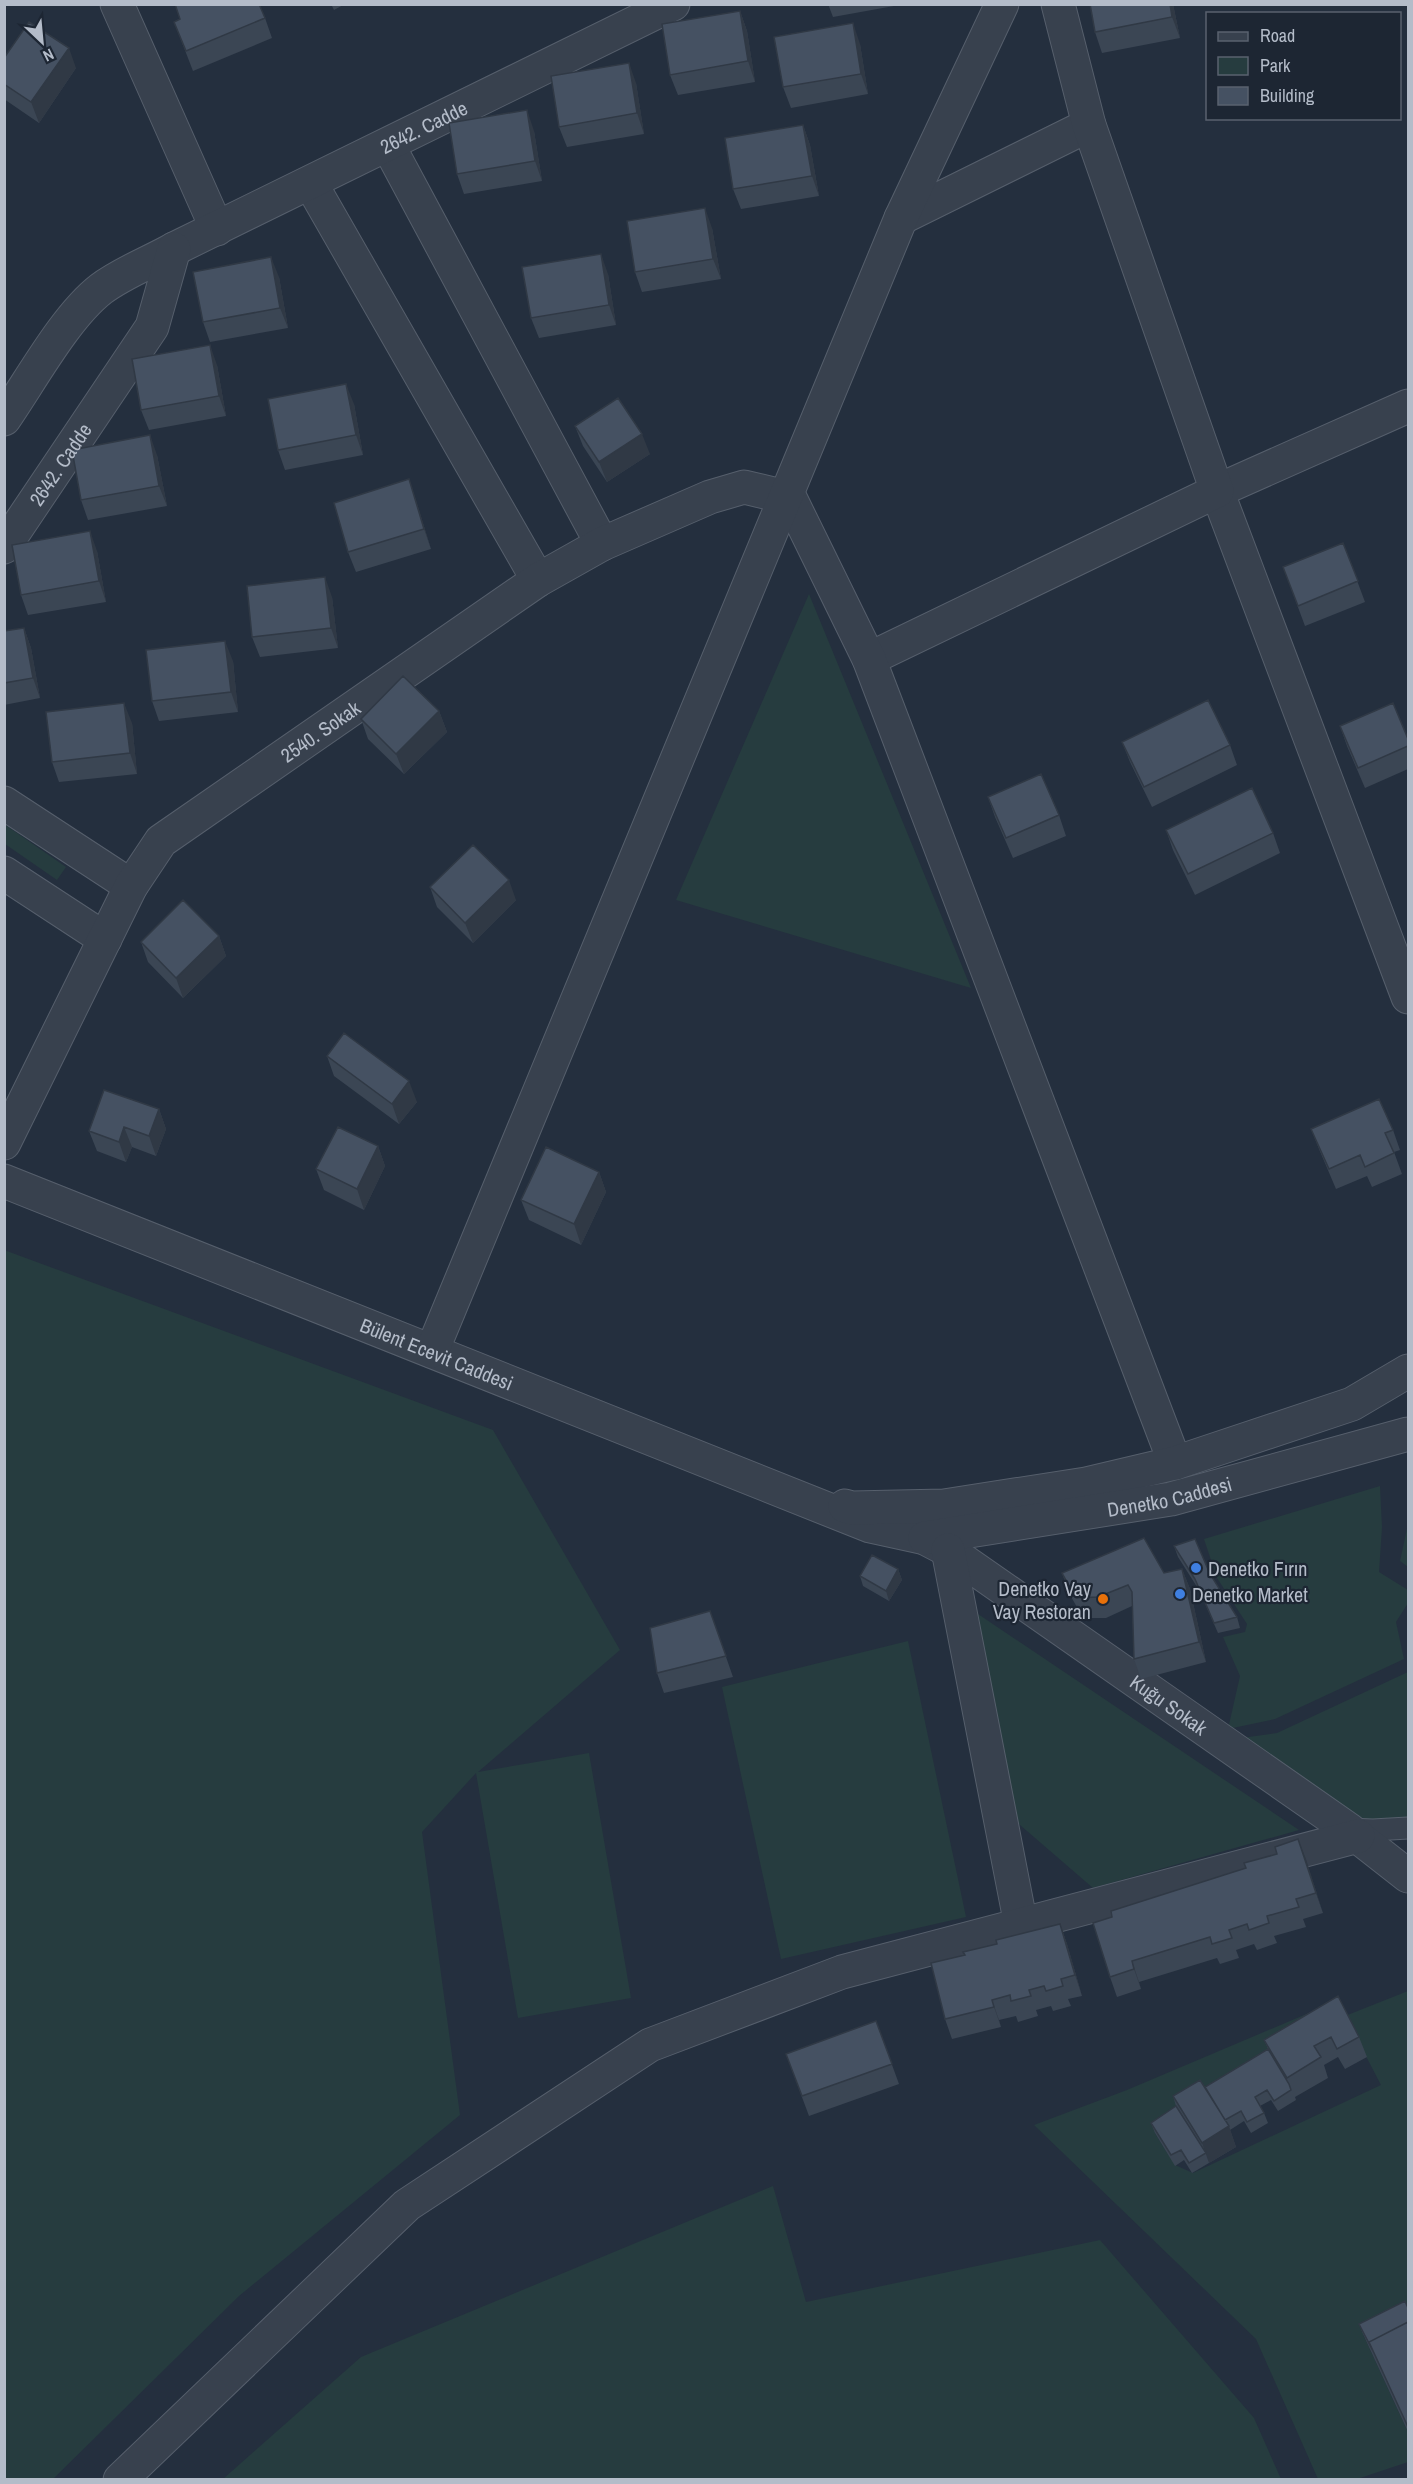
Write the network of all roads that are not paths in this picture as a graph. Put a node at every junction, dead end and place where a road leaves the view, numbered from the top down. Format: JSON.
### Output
{"nodes":[{"id":1,"x":117,"y":4,"type":"edge"},
{"id":2,"x":672,"y":4,"type":"edge"},
{"id":3,"x":1002,"y":4,"type":"edge"},
{"id":4,"x":1058,"y":4,"type":"edge"},
{"id":5,"x":1089,"y":125,"type":"junction"},
{"id":6,"x":388,"y":146,"type":"junction"},
{"id":7,"x":311,"y":183,"type":"junction"},
{"id":8,"x":902,"y":218,"type":"junction"},
{"id":9,"x":217,"y":229,"type":"junction"},
{"id":10,"x":174,"y":249,"type":"junction"},
{"id":11,"x":1408,"y":406,"type":"edge"},
{"id":12,"x":4,"y":419,"type":"edge"},
{"id":13,"x":1217,"y":492,"type":"junction"},
{"id":14,"x":786,"y":497,"type":"junction"},
{"id":15,"x":603,"y":544,"type":"junction"},
{"id":16,"x":4,"y":547,"type":"edge"},
{"id":17,"x":538,"y":580,"type":"junction"},
{"id":18,"x":869,"y":658,"type":"junction"},
{"id":19,"x":4,"y":803,"type":"edge"},
{"id":20,"x":4,"y":873,"type":"edge"},
{"id":21,"x":131,"y":885,"type":"junction"},
{"id":22,"x":105,"y":939,"type":"junction"},
{"id":23,"x":1408,"y":997,"type":"edge"},
{"id":24,"x":4,"y":1143,"type":"edge"},
{"id":25,"x":4,"y":1181,"type":"edge"},
{"id":26,"x":432,"y":1352,"type":"junction"},
{"id":27,"x":1408,"y":1371,"type":"edge"},
{"id":28,"x":1408,"y":1434,"type":"edge"},
{"id":29,"x":1175,"y":1463,"type":"junction"},
{"id":30,"x":754,"y":1480,"type":"junction"},
{"id":31,"x":936,"y":1544,"type":"junction"},
{"id":32,"x":1408,"y":1828,"type":"edge"},
{"id":33,"x":1353,"y":1832,"type":"junction"},
{"id":34,"x":1408,"y":1876,"type":"edge"},
{"id":35,"x":1021,"y":1925,"type":"junction"},
{"id":36,"x":120,"y":2480,"type":"edge"}],
"edges":[{"from":1,"to":9,"type":"street"},
{"from":2,"to":6,"type":"street","name":"2642. Cadde"},
{"from":3,"to":8,"type":"street"},
{"from":4,"to":5,"type":"street"},
{"from":5,"to":8,"type":"street"},
{"from":5,"to":13,"type":"street"},
{"from":6,"to":7,"type":"street","name":"2642. Cadde"},
{"from":6,"to":15,"type":"street"},
{"from":7,"to":9,"type":"street","name":"2642. Cadde"},
{"from":7,"to":17,"type":"street"},
{"from":8,"to":14,"type":"street"},
{"from":9,"to":10,"type":"street","name":"2642. Cadde"},
{"from":10,"to":12,"type":"street","name":"2642. Cadde"},
{"from":10,"to":16,"type":"street","name":"2642. Cadde"},
{"from":11,"to":13,"type":"street"},
{"from":13,"to":18,"type":"street"},
{"from":13,"to":23,"type":"street"},
{"from":14,"to":15,"type":"street","name":"2540. Sokak"},
{"from":14,"to":18,"type":"street"},
{"from":14,"to":26,"type":"street"},
{"from":15,"to":17,"type":"street","name":"2540. Sokak"},
{"from":17,"to":21,"type":"street","name":"2540. Sokak"},
{"from":18,"to":29,"type":"street"},
{"from":19,"to":21,"type":"street"},
{"from":20,"to":22,"type":"street"},
{"from":21,"to":22,"type":"street","name":"2540. Sokak"},
{"from":22,"to":24,"type":"street","name":"2540. Sokak"},
{"from":25,"to":26,"type":"street","name":"Bülent Ecevit Caddesi"},
{"from":26,"to":30,"type":"street","name":"Bülent Ecevit Caddesi"},
{"from":27,"to":29,"type":"street"},
{"from":28,"to":31,"type":"street","name":"Denetko Caddesi"},
{"from":29,"to":30,"type":"street"},
{"from":30,"to":31,"type":"street","name":"Bülent Ecevit Caddesi"},
{"from":31,"to":33,"type":"street","name":"Kuğu Sokak"},
{"from":31,"to":35,"type":"street"},
{"from":32,"to":33,"type":"lane"},
{"from":33,"to":34,"type":"street","name":"Kuğu Sokak"},
{"from":33,"to":35,"type":"street"},
{"from":35,"to":36,"type":"street"}]}
